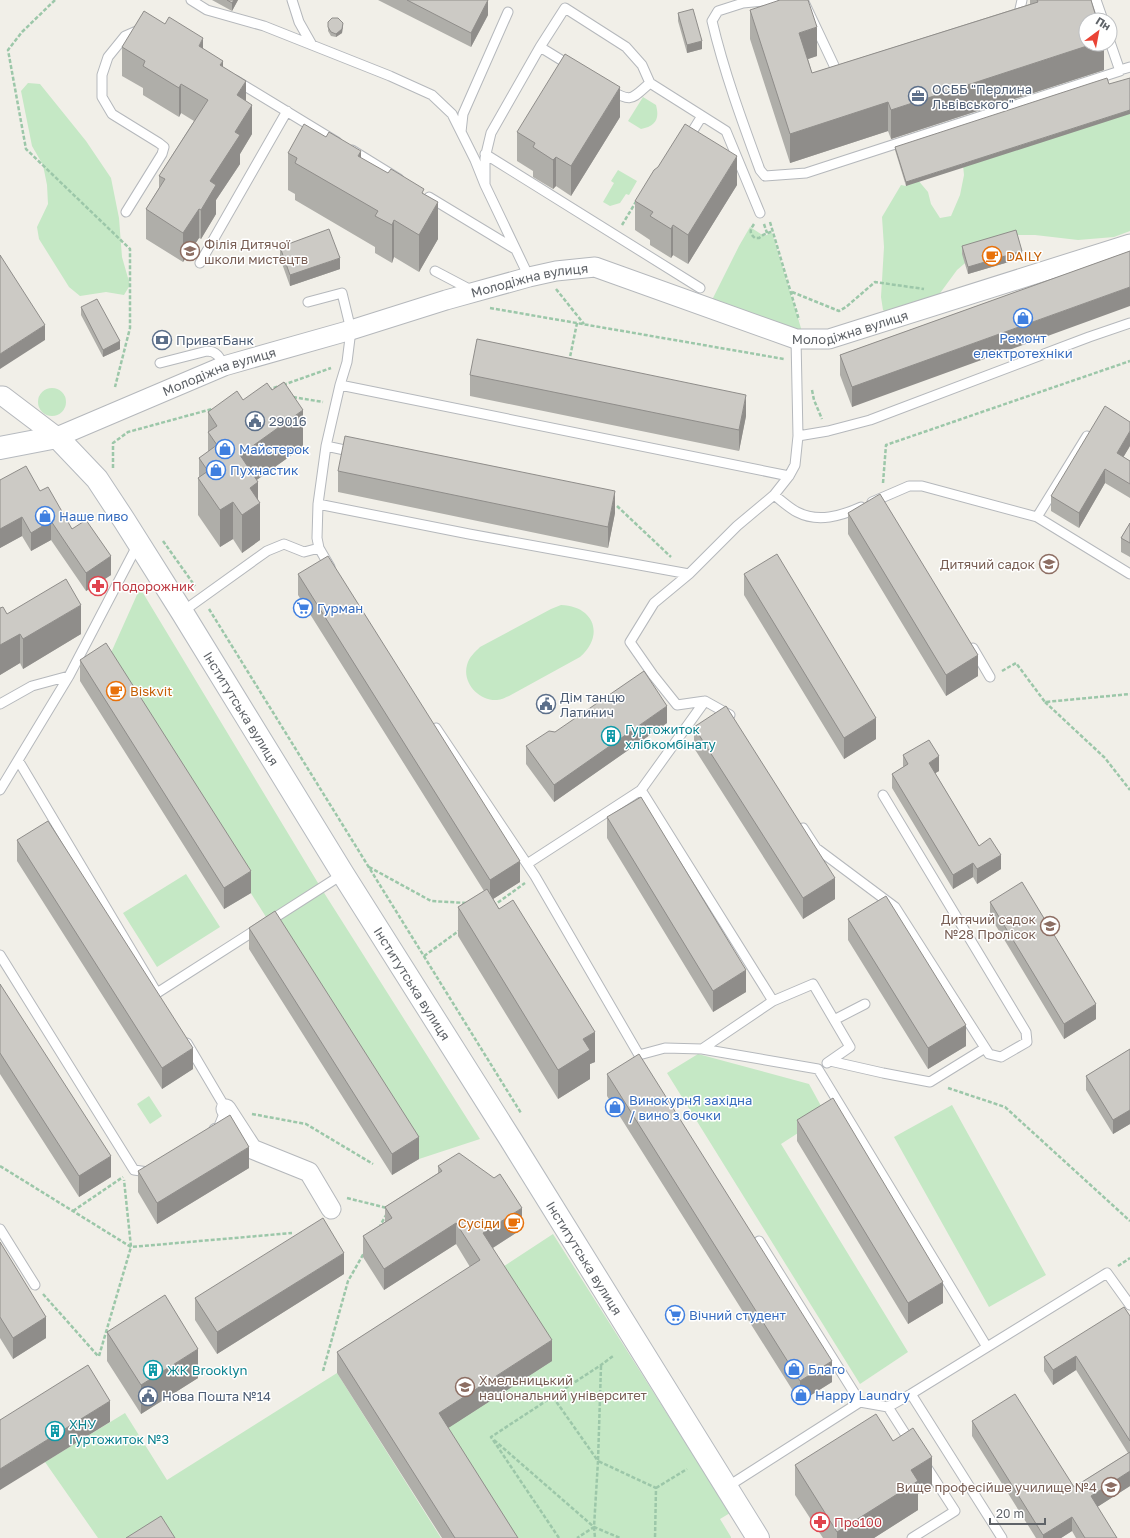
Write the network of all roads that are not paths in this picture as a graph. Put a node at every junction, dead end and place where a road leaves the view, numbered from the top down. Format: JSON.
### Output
{"nodes":[{"id":1,"x":190,"y":0,"type":"edge"},
{"id":2,"x":292,"y":0,"type":"edge"},
{"id":3,"x":773,"y":0,"type":"edge"},
{"id":4,"x":803,"y":0,"type":"edge"},
{"id":5,"x":1022,"y":0,"type":"edge"},
{"id":6,"x":1096,"y":0,"type":"edge"},
{"id":7,"x":508,"y":12,"type":"dead end"},
{"id":8,"x":1100,"y":12,"type":"edge"},
{"id":9,"x":1010,"y":25,"type":"edge"},
{"id":10,"x":150,"y":29,"type":"edge"},
{"id":11,"x":312,"y":45,"type":"junction"},
{"id":12,"x":540,"y":47,"type":"junction"},
{"id":13,"x":1114,"y":52,"type":"edge"},
{"id":14,"x":1130,"y":67,"type":"edge"},
{"id":15,"x":1120,"y":70,"type":"junction"},
{"id":16,"x":580,"y":71,"type":"edge"},
{"id":17,"x":224,"y":73,"type":"edge"},
{"id":18,"x":846,"y":74,"type":"edge"},
{"id":19,"x":650,"y":83,"type":"junction"},
{"id":20,"x":599,"y":84,"type":"edge"},
{"id":21,"x":287,"y":111,"type":"junction"},
{"id":22,"x":702,"y":116,"type":"junction"},
{"id":23,"x":461,"y":134,"type":"junction"},
{"id":24,"x":682,"y":148,"type":"edge"},
{"id":25,"x":485,"y":154,"type":"junction"},
{"id":26,"x":408,"y":184,"type":"edge"},
{"id":27,"x":485,"y":185,"type":"junction"},
{"id":28,"x":421,"y":192,"type":"edge"},
{"id":29,"x":126,"y":212,"type":"dead end"},
{"id":30,"x":764,"y":215,"type":"road end"},
{"id":31,"x":1130,"y":244,"type":"edge"},
{"id":32,"x":515,"y":249,"type":"junction"},
{"id":33,"x":200,"y":263,"type":"dead end"},
{"id":34,"x":435,"y":271,"type":"dead end"},
{"id":35,"x":536,"y":275,"type":"junction"},
{"id":36,"x":700,"y":288,"type":"dead end"},
{"id":37,"x":479,"y":299,"type":"junction"},
{"id":38,"x":308,"y":302,"type":"dead end"},
{"id":39,"x":1130,"y":323,"type":"edge"},
{"id":40,"x":351,"y":330,"type":"junction"},
{"id":41,"x":800,"y":339,"type":"junction"},
{"id":42,"x":160,"y":363,"type":"dead end"},
{"id":43,"x":224,"y":366,"type":"junction"},
{"id":44,"x":340,"y":385,"type":"junction"},
{"id":45,"x":0,"y":396,"type":"edge"},
{"id":46,"x":1090,"y":431,"type":"edge"},
{"id":47,"x":798,"y":436,"type":"junction"},
{"id":48,"x":58,"y":437,"type":"junction"},
{"id":49,"x":326,"y":446,"type":"junction"},
{"id":50,"x":0,"y":448,"type":"edge"},
{"id":51,"x":365,"y":454,"type":"edge"},
{"id":52,"x":789,"y":476,"type":"junction"},
{"id":53,"x":774,"y":495,"type":"junction"},
{"id":54,"x":318,"y":504,"type":"junction"},
{"id":55,"x":1037,"y":517,"type":"junction"},
{"id":56,"x":138,"y":543,"type":"junction"},
{"id":57,"x":320,"y":548,"type":"junction"},
{"id":58,"x":689,"y":574,"type":"junction"},
{"id":59,"x":1130,"y":574,"type":"edge"},
{"id":60,"x":336,"y":578,"type":"edge"},
{"id":61,"x":182,"y":612,"type":"junction"},
{"id":62,"x":966,"y":638,"type":"edge"},
{"id":63,"x":69,"y":676,"type":"junction"},
{"id":64,"x":990,"y":677,"type":"road end"},
{"id":65,"x":705,"y":700,"type":"junction"},
{"id":66,"x":0,"y":704,"type":"edge"},
{"id":67,"x":429,"y":718,"type":"edge"},
{"id":68,"x":736,"y":724,"type":"edge"},
{"id":69,"x":18,"y":760,"type":"junction"},
{"id":70,"x":0,"y":790,"type":"edge"},
{"id":71,"x":641,"y":790,"type":"junction"},
{"id":72,"x":883,"y":795,"type":"dead end"},
{"id":73,"x":799,"y":821,"type":"edge"},
{"id":74,"x":527,"y":864,"type":"junction"},
{"id":75,"x":342,"y":874,"type":"junction"},
{"id":76,"x":0,"y":955,"type":"edge"},
{"id":77,"x":773,"y":1001,"type":"junction"},
{"id":78,"x":865,"y":1004,"type":"dead end"},
{"id":79,"x":834,"y":1020,"type":"junction"},
{"id":80,"x":181,"y":1034,"type":"edge"},
{"id":81,"x":985,"y":1048,"type":"junction"},
{"id":82,"x":702,"y":1049,"type":"junction"},
{"id":83,"x":830,"y":1061,"type":"junction"},
{"id":84,"x":818,"y":1069,"type":"junction"},
{"id":85,"x":226,"y":1109,"type":"junction"},
{"id":86,"x":206,"y":1135,"type":"edge"},
{"id":87,"x":154,"y":1169,"type":"edge"},
{"id":88,"x":338,"y":1203,"type":"road end"},
{"id":89,"x":0,"y":1228,"type":"edge"},
{"id":90,"x":759,"y":1241,"type":"dead end"},
{"id":91,"x":35,"y":1285,"type":"road end"},
{"id":92,"x":1130,"y":1305,"type":"edge"},
{"id":93,"x":987,"y":1347,"type":"junction"},
{"id":94,"x":911,"y":1394,"type":"junction"},
{"id":95,"x":860,"y":1402,"type":"junction"},
{"id":96,"x":888,"y":1407,"type":"junction"},
{"id":97,"x":727,"y":1487,"type":"junction"},
{"id":98,"x":758,"y":1538,"type":"edge"},
{"id":99,"x":912,"y":1538,"type":"edge"},
{"id":100,"x":1002,"y":1538,"type":"edge"}],
"edges":[{"from":1,"to":11,"type":"lane"},
{"from":2,"to":11,"type":"lane"},
{"from":3,"to":15,"type":"lane"},
{"from":4,"to":18,"type":"lane"},
{"from":5,"to":9,"type":"lane"},
{"from":6,"to":8,"type":"lane"},
{"from":7,"to":23,"type":"lane"},
{"from":10,"to":29,"type":"lane"},
{"from":11,"to":23,"type":"lane"},
{"from":12,"to":16,"type":"lane"},
{"from":12,"to":19,"type":"lane"},
{"from":12,"to":25,"type":"lane"},
{"from":13,"to":15,"type":"lane"},
{"from":14,"to":15,"type":"lane"},
{"from":17,"to":21,"type":"lane"},
{"from":19,"to":20,"type":"lane"},
{"from":19,"to":22,"type":"lane"},
{"from":21,"to":26,"type":"lane"},
{"from":21,"to":33,"type":"lane"},
{"from":22,"to":24,"type":"lane"},
{"from":22,"to":30,"type":"lane"},
{"from":23,"to":27,"type":"lane"},
{"from":25,"to":27,"type":"lane"},
{"from":25,"to":36,"type":"lane"},
{"from":27,"to":32,"type":"lane"},
{"from":28,"to":32,"type":"lane"},
{"from":31,"to":41,"type":"street","name":"Молодіжна вулиця"},
{"from":32,"to":35,"type":"lane"},
{"from":34,"to":37,"type":"lane"},
{"from":35,"to":37,"type":"street","name":"Молодіжна вулиця"},
{"from":35,"to":41,"type":"street","name":"Молодіжна вулиця"},
{"from":37,"to":40,"type":"street","name":"Молодіжна вулиця"},
{"from":38,"to":40,"type":"lane"},
{"from":39,"to":47,"type":"lane"},
{"from":40,"to":43,"type":"street","name":"Молодіжна вулиця"},
{"from":40,"to":44,"type":"lane"},
{"from":41,"to":47,"type":"lane"},
{"from":42,"to":43,"type":"lane"},
{"from":43,"to":48,"type":"street","name":"Молодіжна вулиця"},
{"from":44,"to":49,"type":"lane"},
{"from":44,"to":52,"type":"lane"},
{"from":45,"to":48,"type":"street"},
{"from":46,"to":55,"type":"lane"},
{"from":47,"to":52,"type":"lane"},
{"from":48,"to":50,"type":"street","name":"Молодіжна вулиця"},
{"from":48,"to":56,"type":"street","name":"Інститутська вулиця"},
{"from":49,"to":51,"type":"lane"},
{"from":49,"to":54,"type":"lane"},
{"from":52,"to":53,"type":"lane"},
{"from":53,"to":55,"type":"lane"},
{"from":53,"to":58,"type":"lane"},
{"from":54,"to":57,"type":"lane"},
{"from":54,"to":58,"type":"lane"},
{"from":55,"to":59,"type":"lane"},
{"from":56,"to":61,"type":"street","name":"Інститутська вулиця"},
{"from":56,"to":63,"type":"lane"},
{"from":57,"to":60,"type":"lane"},
{"from":57,"to":61,"type":"lane"},
{"from":58,"to":65,"type":"lane"},
{"from":61,"to":75,"type":"street","name":"Інститутська вулиця"},
{"from":62,"to":64,"type":"lane"},
{"from":63,"to":66,"type":"lane"},
{"from":63,"to":69,"type":"lane"},
{"from":65,"to":68,"type":"lane"},
{"from":65,"to":71,"type":"lane"},
{"from":67,"to":74,"type":"lane"},
{"from":69,"to":70,"type":"lane"},
{"from":69,"to":75,"type":"lane"},
{"from":71,"to":74,"type":"lane"},
{"from":71,"to":77,"type":"lane"},
{"from":72,"to":81,"type":"lane"},
{"from":73,"to":81,"type":"lane"},
{"from":74,"to":82,"type":"lane"},
{"from":75,"to":97,"type":"street","name":"Інститутська вулиця"},
{"from":76,"to":87,"type":"lane"},
{"from":77,"to":79,"type":"lane"},
{"from":77,"to":82,"type":"lane"},
{"from":78,"to":79,"type":"lane"},
{"from":79,"to":83,"type":"lane"},
{"from":80,"to":85,"type":"lane"},
{"from":81,"to":83,"type":"lane"},
{"from":82,"to":84,"type":"lane"},
{"from":83,"to":84,"type":"lane"},
{"from":84,"to":93,"type":"lane"},
{"from":85,"to":86,"type":"lane"},
{"from":85,"to":88,"type":"street"},
{"from":89,"to":91,"type":"lane"},
{"from":90,"to":95,"type":"lane"},
{"from":92,"to":93,"type":"lane"},
{"from":93,"to":94,"type":"lane"},
{"from":94,"to":96,"type":"lane"},
{"from":94,"to":100,"type":"lane"},
{"from":95,"to":96,"type":"lane"},
{"from":95,"to":97,"type":"lane"},
{"from":96,"to":99,"type":"lane"},
{"from":97,"to":98,"type":"street","name":"Інститутська вулиця"}]}
